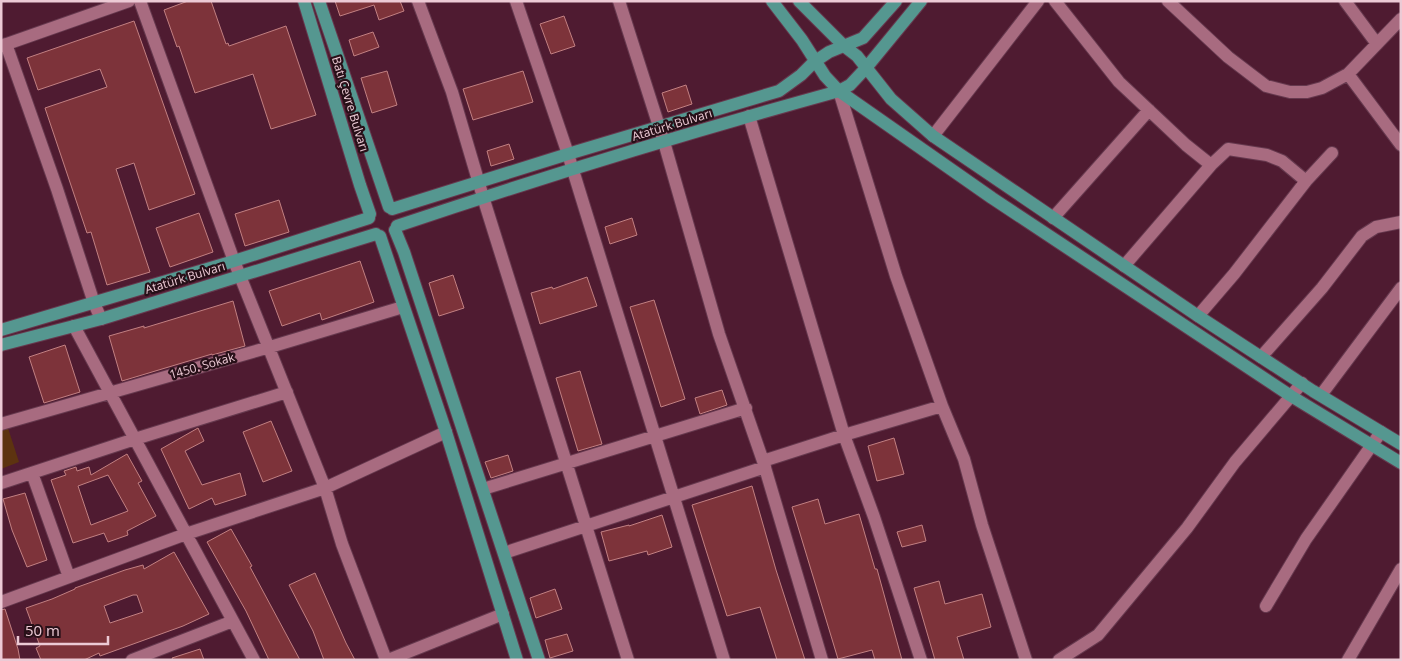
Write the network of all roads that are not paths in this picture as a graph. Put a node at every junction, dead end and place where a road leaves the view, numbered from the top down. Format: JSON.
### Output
{"nodes":[{"id":1,"x":129,"y":1,"type":"edge"},
{"id":2,"x":140,"y":1,"type":"edge"},
{"id":3,"x":304,"y":1,"type":"edge"},
{"id":4,"x":319,"y":1,"type":"edge"},
{"id":5,"x":418,"y":1,"type":"edge"},
{"id":6,"x":516,"y":1,"type":"edge"},
{"id":7,"x":619,"y":1,"type":"edge"},
{"id":8,"x":772,"y":1,"type":"edge"},
{"id":9,"x":799,"y":1,"type":"edge"},
{"id":10,"x":896,"y":1,"type":"edge"},
{"id":11,"x":921,"y":1,"type":"edge"},
{"id":12,"x":1038,"y":1,"type":"edge"},
{"id":13,"x":1055,"y":1,"type":"edge"},
{"id":14,"x":1168,"y":1,"type":"edge"},
{"id":15,"x":1345,"y":1,"type":"edge"},
{"id":16,"x":1401,"y":19,"type":"edge"},
{"id":17,"x":1377,"y":44,"type":"junction"},
{"id":18,"x":4,"y":45,"type":"edge"},
{"id":19,"x":844,"y":46,"type":"junction"},
{"id":20,"x":814,"y":62,"type":"junction"},
{"id":21,"x":866,"y":68,"type":"junction"},
{"id":22,"x":1348,"y":74,"type":"junction"},
{"id":23,"x":838,"y":91,"type":"junction"},
{"id":24,"x":1149,"y":110,"type":"junction"},
{"id":25,"x":749,"y":116,"type":"junction"},
{"id":26,"x":658,"y":126,"type":"junction"},
{"id":27,"x":933,"y":136,"type":"junction"},
{"id":28,"x":664,"y":142,"type":"junction"},
{"id":29,"x":1401,"y":145,"type":"edge"},
{"id":30,"x":1332,"y":152,"type":"dead end"},
{"id":31,"x":568,"y":154,"type":"junction"},
{"id":32,"x":1211,"y":165,"type":"junction"},
{"id":33,"x":573,"y":170,"type":"junction"},
{"id":34,"x":478,"y":181,"type":"junction"},
{"id":35,"x":1306,"y":181,"type":"junction"},
{"id":36,"x":483,"y":197,"type":"junction"},
{"id":37,"x":390,"y":208,"type":"junction"},
{"id":38,"x":369,"y":216,"type":"junction"},
{"id":39,"x":1053,"y":218,"type":"junction"},
{"id":40,"x":1401,"y":222,"type":"edge"},
{"id":41,"x":396,"y":228,"type":"junction"},
{"id":42,"x":378,"y":235,"type":"junction"},
{"id":43,"x":234,"y":261,"type":"junction"},
{"id":44,"x":1124,"y":266,"type":"junction"},
{"id":45,"x":241,"y":276,"type":"junction"},
{"id":46,"x":1401,"y":288,"type":"edge"},
{"id":47,"x":94,"y":303,"type":"junction"},
{"id":48,"x":403,"y":307,"type":"junction"},
{"id":49,"x":1198,"y":316,"type":"junction"},
{"id":50,"x":101,"y":319,"type":"junction"},
{"id":51,"x":74,"y":326,"type":"junction"},
{"id":52,"x":1,"y":330,"type":"edge"},
{"id":53,"x":1,"y":345,"type":"edge"},
{"id":54,"x":270,"y":347,"type":"junction"},
{"id":55,"x":1261,"y":357,"type":"junction"},
{"id":56,"x":1302,"y":383,"type":"junction"},
{"id":57,"x":109,"y":392,"type":"junction"},
{"id":58,"x":287,"y":392,"type":"junction"},
{"id":59,"x":1321,"y":395,"type":"junction"},
{"id":60,"x":1291,"y":396,"type":"junction"},
{"id":61,"x":942,"y":406,"type":"junction"},
{"id":62,"x":746,"y":408,"type":"junction"},
{"id":63,"x":1,"y":424,"type":"edge"},
{"id":64,"x":446,"y":432,"type":"junction"},
{"id":65,"x":1381,"y":432,"type":"junction"},
{"id":66,"x":844,"y":435,"type":"junction"},
{"id":67,"x":656,"y":436,"type":"junction"},
{"id":68,"x":135,"y":439,"type":"junction"},
{"id":69,"x":1400,"y":440,"type":"edge"},
{"id":70,"x":1371,"y":446,"type":"junction"},
{"id":71,"x":566,"y":463,"type":"junction"},
{"id":72,"x":1401,"y":463,"type":"edge"},
{"id":73,"x":764,"y":464,"type":"junction"},
{"id":74,"x":32,"y":473,"type":"junction"},
{"id":75,"x":1,"y":484,"type":"edge"},
{"id":76,"x":325,"y":488,"type":"junction"},
{"id":77,"x":483,"y":489,"type":"junction"},
{"id":78,"x":674,"y":497,"type":"junction"},
{"id":79,"x":586,"y":526,"type":"junction"},
{"id":80,"x":186,"y":534,"type":"junction"},
{"id":81,"x":504,"y":553,"type":"junction"},
{"id":82,"x":1401,"y":568,"type":"edge"},
{"id":83,"x":69,"y":577,"type":"junction"},
{"id":84,"x":1,"y":602,"type":"edge"},
{"id":85,"x":1266,"y":606,"type":"dead end"},
{"id":86,"x":503,"y":614,"type":"junction"},
{"id":87,"x":233,"y":621,"type":"junction"},
{"id":88,"x":132,"y":660,"type":"edge"},
{"id":89,"x":254,"y":660,"type":"edge"},
{"id":90,"x":387,"y":660,"type":"edge"},
{"id":91,"x":517,"y":660,"type":"edge"},
{"id":92,"x":539,"y":660,"type":"edge"},
{"id":93,"x":628,"y":660,"type":"edge"},
{"id":94,"x":724,"y":660,"type":"edge"},
{"id":95,"x":822,"y":660,"type":"edge"},
{"id":96,"x":921,"y":660,"type":"edge"},
{"id":97,"x":1026,"y":660,"type":"edge"},
{"id":98,"x":1058,"y":660,"type":"edge"},
{"id":99,"x":1348,"y":660,"type":"edge"}],
"edges":[{"from":1,"to":18,"type":"street"},
{"from":2,"to":43,"type":"street"},
{"from":3,"to":38,"type":"main road","name":"Batı Çevre Bulvarı"},
{"from":4,"to":37,"type":"main road","name":"Batı Çevre Bulvarı"},
{"from":5,"to":34,"type":"street"},
{"from":6,"to":31,"type":"street"},
{"from":7,"to":26,"type":"street"},
{"from":8,"to":20,"type":"main road"},
{"from":9,"to":19,"type":"main road"},
{"from":10,"to":19,"type":"main road","name":"Atatürk Bulvarı"},
{"from":11,"to":21,"type":"main road","name":"Atatürk Bulvarı"},
{"from":12,"to":27,"type":"street"},
{"from":13,"to":24,"type":"street"},
{"from":14,"to":22,"type":"street"},
{"from":15,"to":17,"type":"street"},
{"from":16,"to":17,"type":"street"},
{"from":17,"to":22,"type":"street"},
{"from":18,"to":47,"type":"street"},
{"from":19,"to":20,"type":"main road","name":"Atatürk Bulvarı"},
{"from":19,"to":21,"type":"main road"},
{"from":20,"to":23,"type":"main road"},
{"from":20,"to":26,"type":"main road","name":"Atatürk Bulvarı"},
{"from":21,"to":23,"type":"main road","name":"Atatürk Bulvarı"},
{"from":21,"to":27,"type":"main road"},
{"from":22,"to":29,"type":"street"},
{"from":23,"to":25,"type":"main road","name":"Atatürk Bulvarı"},
{"from":23,"to":60,"type":"main road"},
{"from":23,"to":61,"type":"street"},
{"from":24,"to":32,"type":"street"},
{"from":24,"to":39,"type":"street"},
{"from":25,"to":28,"type":"main road","name":"Atatürk Bulvarı"},
{"from":25,"to":66,"type":"street"},
{"from":26,"to":28,"type":"street"},
{"from":26,"to":31,"type":"main road","name":"Atatürk Bulvarı"},
{"from":27,"to":39,"type":"main road"},
{"from":28,"to":33,"type":"main road","name":"Atatürk Bulvarı"},
{"from":28,"to":62,"type":"street"},
{"from":30,"to":35,"type":"street"},
{"from":31,"to":33,"type":"street"},
{"from":31,"to":34,"type":"main road","name":"Atatürk Bulvarı"},
{"from":32,"to":35,"type":"street"},
{"from":32,"to":44,"type":"street"},
{"from":33,"to":36,"type":"main road","name":"Atatürk Bulvarı"},
{"from":33,"to":67,"type":"street"},
{"from":34,"to":36,"type":"street"},
{"from":34,"to":37,"type":"main road","name":"Atatürk Bulvarı"},
{"from":35,"to":49,"type":"street"},
{"from":36,"to":41,"type":"main road","name":"Atatürk Bulvarı"},
{"from":36,"to":71,"type":"street"},
{"from":37,"to":38,"type":"main road"},
{"from":37,"to":41,"type":"main road"},
{"from":38,"to":42,"type":"main road"},
{"from":38,"to":43,"type":"main road","name":"Atatürk Bulvarı"},
{"from":39,"to":44,"type":"main road"},
{"from":40,"to":55,"type":"street"},
{"from":41,"to":42,"type":"main road"},
{"from":41,"to":77,"type":"main road"},
{"from":42,"to":45,"type":"main road","name":"Atatürk Bulvarı"},
{"from":42,"to":48,"type":"main road"},
{"from":43,"to":45,"type":"street"},
{"from":43,"to":47,"type":"main road","name":"Atatürk Bulvarı"},
{"from":44,"to":49,"type":"main road"},
{"from":45,"to":50,"type":"main road","name":"Atatürk Bulvarı"},
{"from":45,"to":54,"type":"street"},
{"from":46,"to":59,"type":"street"},
{"from":47,"to":50,"type":"street"},
{"from":47,"to":52,"type":"main road","name":"Atatürk Bulvarı"},
{"from":48,"to":54,"type":"street","name":"1450. Sokak"},
{"from":48,"to":64,"type":"main road"},
{"from":49,"to":55,"type":"main road"},
{"from":50,"to":51,"type":"main road","name":"Atatürk Bulvarı"},
{"from":51,"to":53,"type":"main road","name":"Atatürk Bulvarı"},
{"from":51,"to":57,"type":"street"},
{"from":54,"to":57,"type":"street","name":"1450. Sokak"},
{"from":54,"to":58,"type":"street"},
{"from":55,"to":56,"type":"main road"},
{"from":56,"to":59,"type":"main road"},
{"from":56,"to":60,"type":"street"},
{"from":57,"to":63,"type":"street","name":"1450. Sokak"},
{"from":57,"to":68,"type":"street"},
{"from":58,"to":68,"type":"street"},
{"from":58,"to":76,"type":"street"},
{"from":59,"to":65,"type":"main road"},
{"from":60,"to":70,"type":"main road"},
{"from":60,"to":98,"type":"street"},
{"from":61,"to":66,"type":"street"},
{"from":61,"to":97,"type":"street"},
{"from":62,"to":67,"type":"street"},
{"from":62,"to":73,"type":"street"},
{"from":64,"to":76,"type":"street"},
{"from":64,"to":86,"type":"main road"},
{"from":65,"to":69,"type":"main road"},
{"from":65,"to":70,"type":"street"},
{"from":66,"to":73,"type":"street"},
{"from":66,"to":96,"type":"street"},
{"from":67,"to":71,"type":"street"},
{"from":67,"to":78,"type":"street"},
{"from":68,"to":74,"type":"street"},
{"from":68,"to":80,"type":"street"},
{"from":70,"to":72,"type":"main road"},
{"from":70,"to":85,"type":"street"},
{"from":71,"to":77,"type":"street"},
{"from":71,"to":79,"type":"street"},
{"from":73,"to":78,"type":"street"},
{"from":73,"to":95,"type":"street"},
{"from":74,"to":75,"type":"street"},
{"from":74,"to":83,"type":"street"},
{"from":76,"to":80,"type":"street"},
{"from":76,"to":90,"type":"street"},
{"from":77,"to":81,"type":"main road"},
{"from":78,"to":79,"type":"street"},
{"from":78,"to":94,"type":"street"},
{"from":79,"to":81,"type":"street"},
{"from":79,"to":93,"type":"street"},
{"from":80,"to":83,"type":"street"},
{"from":80,"to":87,"type":"street"},
{"from":81,"to":92,"type":"main road"},
{"from":82,"to":99,"type":"street"},
{"from":83,"to":84,"type":"street"},
{"from":86,"to":90,"type":"street"},
{"from":86,"to":91,"type":"main road"},
{"from":87,"to":88,"type":"street"},
{"from":87,"to":89,"type":"street"}]}
